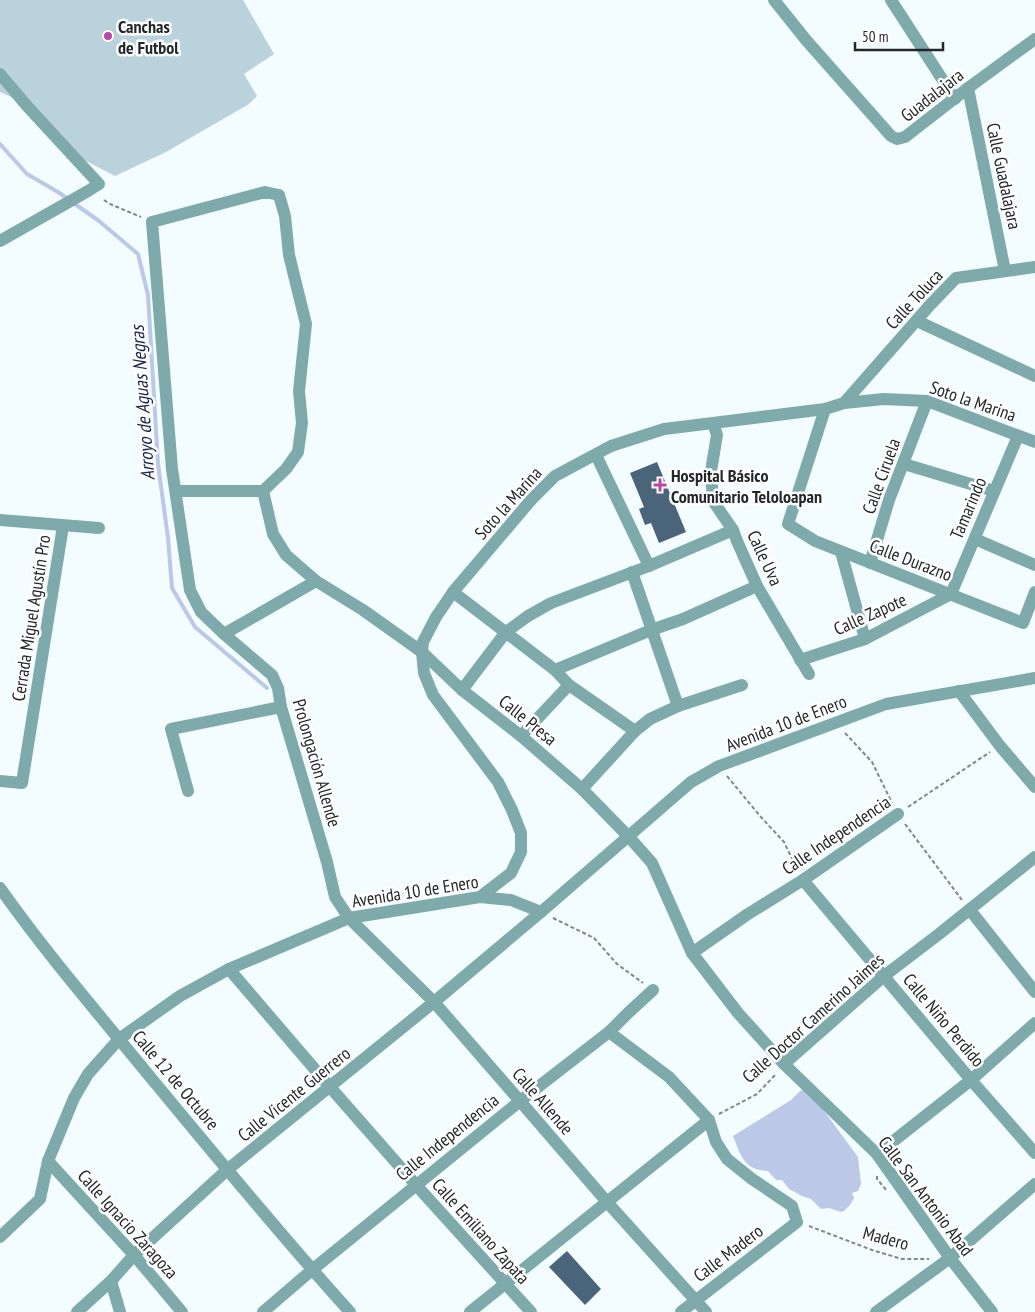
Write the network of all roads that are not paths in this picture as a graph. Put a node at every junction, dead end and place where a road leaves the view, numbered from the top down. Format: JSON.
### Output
{"nodes":[{"id":1,"x":774,"y":0,"type":"edge"},
{"id":2,"x":891,"y":0,"type":"edge"},
{"id":3,"x":1035,"y":39,"type":"edge"},
{"id":4,"x":0,"y":74,"type":"edge"},
{"id":5,"x":968,"y":88,"type":"junction"},
{"id":6,"x":955,"y":99,"type":"junction"},
{"id":7,"x":0,"y":241,"type":"edge"},
{"id":8,"x":1035,"y":267,"type":"edge"},
{"id":9,"x":1005,"y":271,"type":"junction"},
{"id":10,"x":917,"y":320,"type":"junction"},
{"id":11,"x":1035,"y":376,"type":"edge"},
{"id":12,"x":927,"y":401,"type":"junction"},
{"id":13,"x":844,"y":403,"type":"junction"},
{"id":14,"x":825,"y":409,"type":"junction"},
{"id":15,"x":713,"y":423,"type":"junction"},
{"id":16,"x":1018,"y":436,"type":"junction"},
{"id":17,"x":1035,"y":442,"type":"edge"},
{"id":18,"x":596,"y":455,"type":"junction"},
{"id":19,"x":904,"y":464,"type":"junction"},
{"id":20,"x":176,"y":491,"type":"junction"},
{"id":21,"x":263,"y":491,"type":"junction"},
{"id":22,"x":994,"y":491,"type":"junction"},
{"id":23,"x":0,"y":520,"type":"edge"},
{"id":24,"x":64,"y":526,"type":"junction"},
{"id":25,"x":99,"y":528,"type":"dead end"},
{"id":26,"x":733,"y":530,"type":"junction"},
{"id":27,"x":975,"y":539,"type":"junction"},
{"id":28,"x":841,"y":552,"type":"junction"},
{"id":29,"x":870,"y":563,"type":"junction"},
{"id":30,"x":1035,"y":565,"type":"edge"},
{"id":31,"x":649,"y":566,"type":"junction"},
{"id":32,"x":632,"y":572,"type":"junction"},
{"id":33,"x":316,"y":581,"type":"junction"},
{"id":34,"x":758,"y":586,"type":"junction"},
{"id":35,"x":453,"y":592,"type":"junction"},
{"id":36,"x":1035,"y":592,"type":"edge"},
{"id":37,"x":951,"y":594,"type":"junction"},
{"id":38,"x":651,"y":630,"type":"junction"},
{"id":39,"x":506,"y":632,"type":"junction"},
{"id":40,"x":224,"y":634,"type":"junction"},
{"id":41,"x":865,"y":639,"type":"junction"},
{"id":42,"x":422,"y":652,"type":"junction"},
{"id":43,"x":800,"y":660,"type":"junction"},
{"id":44,"x":555,"y":670,"type":"junction"},
{"id":45,"x":809,"y":674,"type":"dead end"},
{"id":46,"x":1035,"y":678,"type":"edge"},
{"id":47,"x":569,"y":685,"type":"junction"},
{"id":48,"x":742,"y":685,"type":"dead end"},
{"id":49,"x":462,"y":690,"type":"junction"},
{"id":50,"x":959,"y":691,"type":"junction"},
{"id":51,"x":678,"y":706,"type":"junction"},
{"id":52,"x":281,"y":707,"type":"junction"},
{"id":53,"x":635,"y":731,"type":"junction"},
{"id":54,"x":521,"y":736,"type":"junction"},
{"id":55,"x":0,"y":781,"type":"edge"},
{"id":56,"x":1035,"y":788,"type":"edge"},
{"id":57,"x":582,"y":789,"type":"junction"},
{"id":58,"x":188,"y":791,"type":"dead end"},
{"id":59,"x":898,"y":814,"type":"road end"},
{"id":60,"x":629,"y":837,"type":"junction"},
{"id":61,"x":1035,"y":857,"type":"edge"},
{"id":62,"x":802,"y":880,"type":"junction"},
{"id":63,"x":0,"y":888,"type":"edge"},
{"id":64,"x":480,"y":897,"type":"junction"},
{"id":65,"x":970,"y":910,"type":"junction"},
{"id":66,"x":541,"y":912,"type":"junction"},
{"id":67,"x":349,"y":918,"type":"junction"},
{"id":68,"x":692,"y":953,"type":"junction"},
{"id":69,"x":229,"y":968,"type":"junction"},
{"id":70,"x":884,"y":976,"type":"junction"},
{"id":71,"x":653,"y":990,"type":"road end"},
{"id":72,"x":1035,"y":992,"type":"edge"},
{"id":73,"x":434,"y":1002,"type":"junction"},
{"id":74,"x":738,"y":1013,"type":"joint"},
{"id":75,"x":1035,"y":1023,"type":"edge"},
{"id":76,"x":610,"y":1032,"type":"junction"},
{"id":77,"x":119,"y":1039,"type":"junction"},
{"id":78,"x":784,"y":1064,"type":"junction"},
{"id":79,"x":971,"y":1080,"type":"junction"},
{"id":80,"x":330,"y":1087,"type":"junction"},
{"id":81,"x":520,"y":1101,"type":"junction"},
{"id":82,"x":709,"y":1120,"type":"junction"},
{"id":83,"x":876,"y":1154,"type":"junction"},
{"id":84,"x":1035,"y":1154,"type":"edge"},
{"id":85,"x":48,"y":1160,"type":"junction"},
{"id":86,"x":228,"y":1170,"type":"junction"},
{"id":87,"x":1035,"y":1184,"type":"edge"},
{"id":88,"x":416,"y":1185,"type":"junction"},
{"id":89,"x":607,"y":1202,"type":"junction"},
{"id":90,"x":0,"y":1237,"type":"edge"},
{"id":91,"x":134,"y":1255,"type":"junction"},
{"id":92,"x":943,"y":1258,"type":"junction"},
{"id":93,"x":312,"y":1270,"type":"junction"},
{"id":94,"x":111,"y":1281,"type":"junction"},
{"id":95,"x":506,"y":1283,"type":"junction"},
{"id":96,"x":695,"y":1300,"type":"junction"},
{"id":97,"x":77,"y":1312,"type":"edge"},
{"id":98,"x":120,"y":1312,"type":"edge"},
{"id":99,"x":182,"y":1312,"type":"edge"},
{"id":100,"x":263,"y":1312,"type":"edge"},
{"id":101,"x":350,"y":1312,"type":"edge"},
{"id":102,"x":470,"y":1312,"type":"edge"},
{"id":103,"x":531,"y":1312,"type":"edge"},
{"id":104,"x":681,"y":1312,"type":"edge"},
{"id":105,"x":706,"y":1312,"type":"edge"},
{"id":106,"x":876,"y":1312,"type":"edge"},
{"id":107,"x":992,"y":1312,"type":"edge"}],
"edges":[{"from":1,"to":6,"type":"street","name":"Guadalajara"},
{"from":2,"to":6,"type":"street"},
{"from":3,"to":5,"type":"street","name":"Guadalajara"},
{"from":4,"to":7,"type":"street"},
{"from":5,"to":6,"type":"street","name":"Guadalajara"},
{"from":5,"to":9,"type":"street","name":"Calle Guadalajara"},
{"from":8,"to":9,"type":"street","name":"Calle Toluca"},
{"from":9,"to":10,"type":"street","name":"Calle Toluca"},
{"from":10,"to":11,"type":"street"},
{"from":10,"to":13,"type":"street","name":"Calle Toluca"},
{"from":12,"to":13,"type":"street","name":"Soto la Marina"},
{"from":12,"to":16,"type":"street","name":"Soto la Marina"},
{"from":12,"to":19,"type":"street","name":"Calle Ciruela"},
{"from":13,"to":14,"type":"street","name":"Soto la Marina"},
{"from":14,"to":15,"type":"street","name":"Soto la Marina"},
{"from":14,"to":28,"type":"street","name":"Calle Durazno"},
{"from":15,"to":18,"type":"street","name":"Soto la Marina"},
{"from":15,"to":26,"type":"street","name":"Calle Uva"},
{"from":16,"to":17,"type":"street","name":"Soto la Marina"},
{"from":16,"to":22,"type":"street","name":"Tamarindo"},
{"from":18,"to":31,"type":"street"},
{"from":18,"to":35,"type":"street","name":"Soto la Marina"},
{"from":19,"to":22,"type":"street"},
{"from":19,"to":29,"type":"street","name":"Calle Ciruela"},
{"from":20,"to":21,"type":"street"},
{"from":20,"to":21,"type":"street","name":"Prolongación Allende"},
{"from":20,"to":40,"type":"street","name":"Prolongación Allende"},
{"from":21,"to":33,"type":"street","name":"Calle Presa"},
{"from":22,"to":27,"type":"street","name":"Tamarindo"},
{"from":23,"to":24,"type":"street"},
{"from":24,"to":25,"type":"street"},
{"from":24,"to":55,"type":"street","name":"Cerrada Miguel Agustín Pro"},
{"from":26,"to":31,"type":"street"},
{"from":26,"to":34,"type":"street","name":"Calle Uva"},
{"from":27,"to":30,"type":"street"},
{"from":27,"to":37,"type":"street","name":"Tamarindo"},
{"from":28,"to":29,"type":"street","name":"Calle Durazno"},
{"from":28,"to":41,"type":"street"},
{"from":29,"to":37,"type":"street","name":"Calle Durazno"},
{"from":31,"to":32,"type":"street"},
{"from":32,"to":38,"type":"street"},
{"from":32,"to":39,"type":"street"},
{"from":33,"to":40,"type":"street"},
{"from":33,"to":42,"type":"street","name":"Calle Presa"},
{"from":34,"to":38,"type":"street"},
{"from":34,"to":43,"type":"street","name":"Calle Uva"},
{"from":35,"to":39,"type":"street"},
{"from":35,"to":42,"type":"street","name":"Soto la Marina"},
{"from":36,"to":37,"type":"street","name":"Calle Durazno"},
{"from":37,"to":41,"type":"street","name":"Calle Zapote"},
{"from":38,"to":44,"type":"street"},
{"from":38,"to":51,"type":"street"},
{"from":39,"to":44,"type":"street"},
{"from":39,"to":49,"type":"street"},
{"from":40,"to":52,"type":"street","name":"Prolongación Allende"},
{"from":41,"to":43,"type":"street","name":"Calle Zapote"},
{"from":42,"to":49,"type":"street","name":"Calle Presa"},
{"from":42,"to":64,"type":"street","name":"Soto la Marina"},
{"from":43,"to":45,"type":"street","name":"Calle Uva"},
{"from":44,"to":47,"type":"street"},
{"from":46,"to":50,"type":"street","name":"Avenida 10 de Enero"},
{"from":47,"to":53,"type":"street"},
{"from":47,"to":54,"type":"street"},
{"from":48,"to":51,"type":"street"},
{"from":49,"to":54,"type":"street","name":"Calle Presa"},
{"from":50,"to":56,"type":"street"},
{"from":50,"to":60,"type":"street","name":"Avenida 10 de Enero"},
{"from":51,"to":53,"type":"street"},
{"from":52,"to":58,"type":"street"},
{"from":52,"to":67,"type":"street","name":"Prolongación Allende"},
{"from":53,"to":57,"type":"street"},
{"from":54,"to":57,"type":"street","name":"Calle Presa"},
{"from":57,"to":60,"type":"street","name":"Calle Presa"},
{"from":59,"to":62,"type":"street","name":"Calle Independencia"},
{"from":60,"to":66,"type":"street","name":"Avenida 10 de Enero"},
{"from":60,"to":68,"type":"street","name":"Calle Presa"},
{"from":61,"to":65,"type":"street","name":"Calle Doctor Camerino Jaimes"},
{"from":62,"to":68,"type":"street","name":"Calle Independencia"},
{"from":62,"to":70,"type":"street","name":"Calle Niño Perdido"},
{"from":63,"to":77,"type":"street","name":"Calle 12 de Octubre"},
{"from":64,"to":66,"type":"street","name":"Avenida 10 de Enero"},
{"from":64,"to":67,"type":"street","name":"Avenida 10 de Enero"},
{"from":65,"to":70,"type":"street","name":"Calle Doctor Camerino Jaimes"},
{"from":65,"to":72,"type":"street"},
{"from":66,"to":73,"type":"street","name":"Calle Vicente Guerrero"},
{"from":67,"to":69,"type":"street","name":"Avenida 10 de Enero"},
{"from":67,"to":73,"type":"street","name":"Calle Allende"},
{"from":68,"to":74,"type":"street","name":"Calle Presa"},
{"from":69,"to":77,"type":"street","name":"Avenida 10 de Enero"},
{"from":69,"to":80,"type":"street","name":"Calle Emiliano Zapata"},
{"from":70,"to":78,"type":"street","name":"Calle Doctor Camerino Jaimes"},
{"from":70,"to":79,"type":"street","name":"Calle Niño Perdido"},
{"from":71,"to":76,"type":"street","name":"Calle Independencia"},
{"from":73,"to":80,"type":"street","name":"Calle Vicente Guerrero"},
{"from":73,"to":81,"type":"street","name":"Calle Allende"},
{"from":74,"to":78,"type":"street","name":"Calle San Antonio Abad"},
{"from":75,"to":79,"type":"street"},
{"from":76,"to":81,"type":"street","name":"Calle Independencia"},
{"from":76,"to":82,"type":"street"},
{"from":77,"to":85,"type":"street","name":"Avenida 10 de Enero"},
{"from":77,"to":86,"type":"street","name":"Calle 12 de Octubre"},
{"from":78,"to":83,"type":"street","name":"Calle San Antonio Abad"},
{"from":79,"to":83,"type":"street"},
{"from":79,"to":84,"type":"street","name":"Calle Niño Perdido"},
{"from":80,"to":86,"type":"street","name":"Calle Vicente Guerrero"},
{"from":80,"to":88,"type":"street","name":"Calle Emiliano Zapata"},
{"from":81,"to":88,"type":"street","name":"Calle Independencia"},
{"from":81,"to":89,"type":"street","name":"Calle Allende"},
{"from":82,"to":89,"type":"street"},
{"from":82,"to":96,"type":"street","name":"Calle Madero"},
{"from":83,"to":92,"type":"street","name":"Calle San Antonio Abad"},
{"from":85,"to":90,"type":"street","name":"Avenida 10 de Enero"},
{"from":85,"to":91,"type":"street","name":"Calle Ignacio Zaragoza"},
{"from":86,"to":91,"type":"street","name":"Calle Vicente Guerrero"},
{"from":86,"to":93,"type":"street","name":"Calle 12 de Octubre"},
{"from":87,"to":92,"type":"street"},
{"from":88,"to":93,"type":"street","name":"Calle Independencia"},
{"from":88,"to":95,"type":"street","name":"Calle Emiliano Zapata"},
{"from":89,"to":95,"type":"street"},
{"from":89,"to":96,"type":"street","name":"Calle Allende"},
{"from":91,"to":94,"type":"street","name":"Calle Vicente Guerrero"},
{"from":91,"to":99,"type":"street","name":"Calle Ignacio Zaragoza"},
{"from":92,"to":106,"type":"street"},
{"from":92,"to":107,"type":"street","name":"Calle San Antonio Abad"},
{"from":93,"to":100,"type":"street","name":"Calle Independencia"},
{"from":93,"to":101,"type":"street","name":"Calle 12 de Octubre"},
{"from":94,"to":97,"type":"street","name":"Calle Vicente Guerrero"},
{"from":94,"to":98,"type":"street"},
{"from":95,"to":102,"type":"street"},
{"from":95,"to":103,"type":"street","name":"Calle Emiliano Zapata"},
{"from":96,"to":104,"type":"street","name":"Calle Madero"},
{"from":96,"to":105,"type":"street","name":"Calle Allende"}]}
